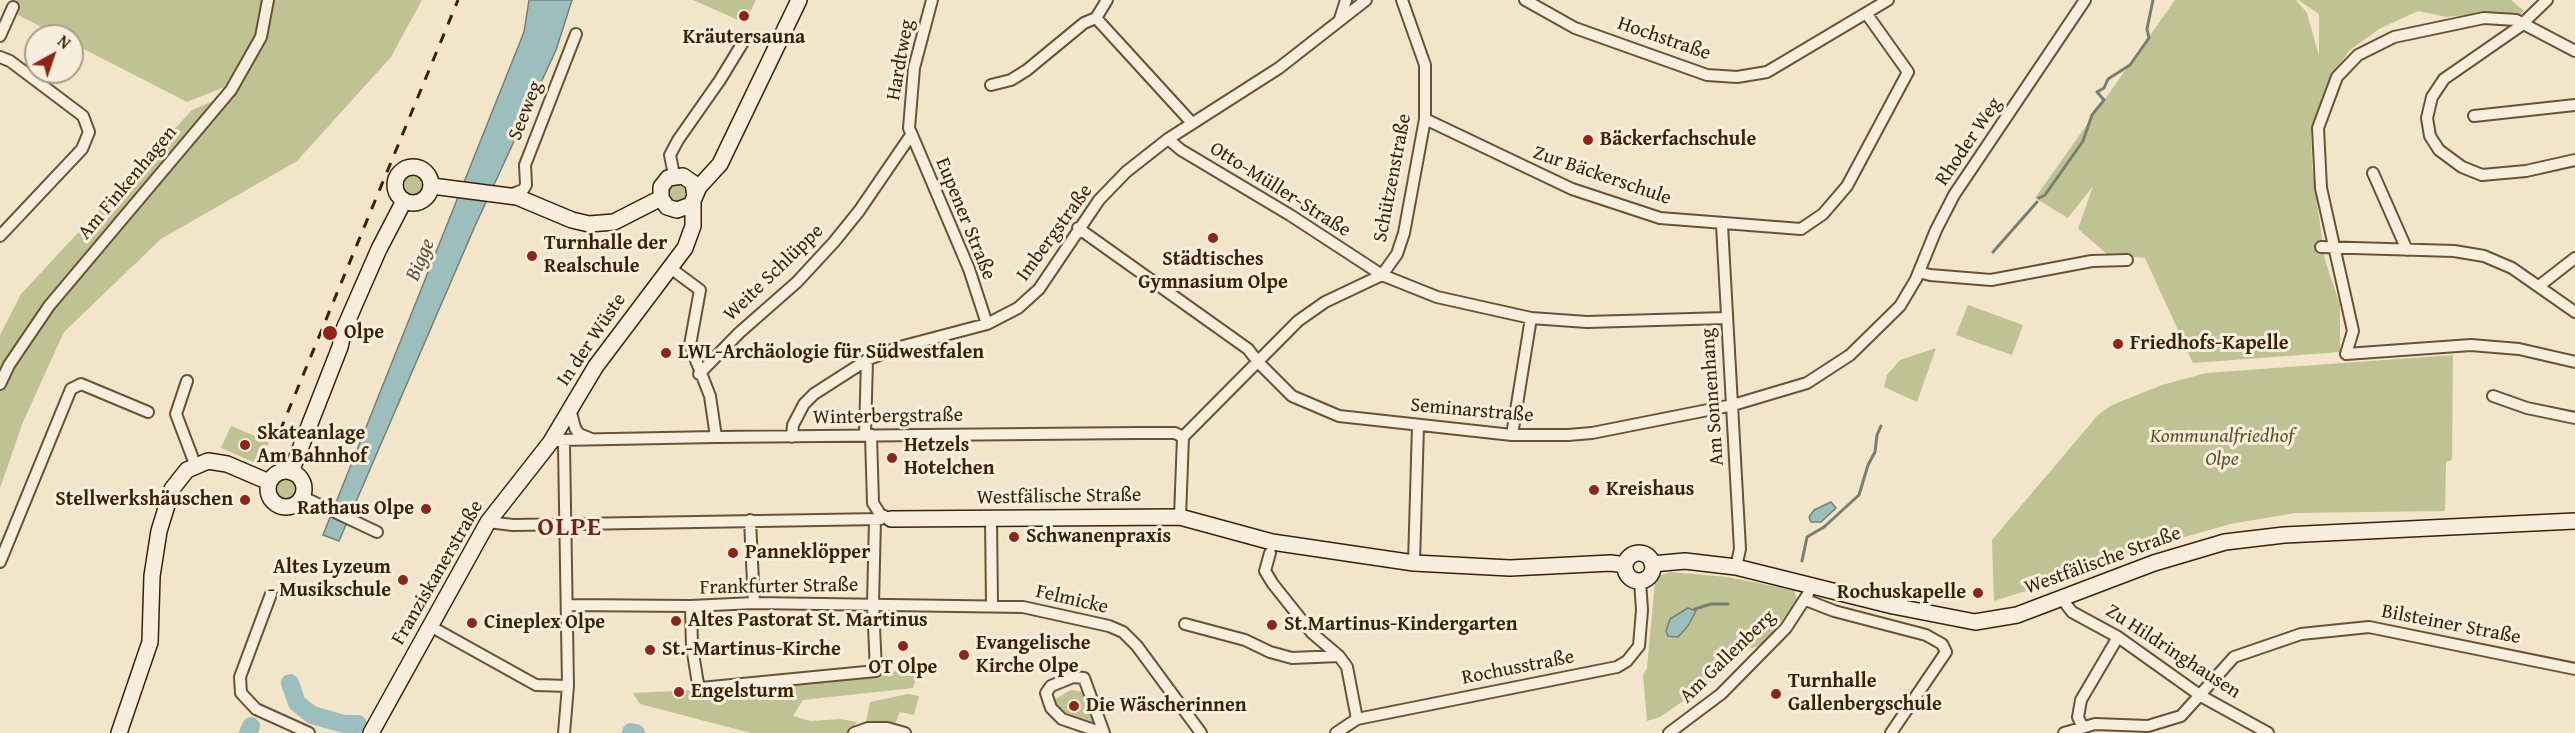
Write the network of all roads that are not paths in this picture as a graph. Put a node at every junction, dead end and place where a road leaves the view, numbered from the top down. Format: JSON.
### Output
{"nodes":[{"id":1,"x":268,"y":0,"type":"edge"},
{"id":2,"x":799,"y":0,"type":"edge"},
{"id":3,"x":932,"y":0,"type":"edge"},
{"id":4,"x":1107,"y":0,"type":"edge"},
{"id":5,"x":1346,"y":0,"type":"edge"},
{"id":6,"x":1366,"y":0,"type":"edge"},
{"id":7,"x":1402,"y":0,"type":"edge"},
{"id":8,"x":1525,"y":0,"type":"edge"},
{"id":9,"x":1888,"y":0,"type":"edge"},
{"id":10,"x":2085,"y":0,"type":"edge"},
{"id":11,"x":2547,"y":0,"type":"edge"},
{"id":12,"x":13,"y":7,"type":"dead end"},
{"id":13,"x":1866,"y":14,"type":"junction"},
{"id":14,"x":1096,"y":18,"type":"junction"},
{"id":15,"x":1340,"y":19,"type":"junction"},
{"id":16,"x":2522,"y":23,"type":"junction"},
{"id":17,"x":576,"y":34,"type":"dead end"},
{"id":18,"x":0,"y":36,"type":"edge"},
{"id":19,"x":745,"y":39,"type":"dead end"},
{"id":20,"x":2575,"y":51,"type":"edge"},
{"id":21,"x":0,"y":57,"type":"edge"},
{"id":22,"x":991,"y":85,"type":"dead end"},
{"id":23,"x":2575,"y":105,"type":"edge"},
{"id":24,"x":2474,"y":116,"type":"dead end"},
{"id":25,"x":1425,"y":119,"type":"junction"},
{"id":26,"x":1192,"y":123,"type":"junction"},
{"id":27,"x":910,"y":131,"type":"junction"},
{"id":28,"x":1168,"y":139,"type":"junction"},
{"id":29,"x":727,"y":147,"type":"junction"},
{"id":30,"x":2575,"y":160,"type":"edge"},
{"id":31,"x":2373,"y":173,"type":"dead end"},
{"id":32,"x":680,"y":176,"type":"junction"},
{"id":33,"x":432,"y":186,"type":"junction"},
{"id":34,"x":509,"y":195,"type":"junction"},
{"id":35,"x":661,"y":198,"type":"junction"},
{"id":36,"x":694,"y":199,"type":"junction"},
{"id":37,"x":404,"y":201,"type":"junction"},
{"id":38,"x":677,"y":210,"type":"junction"},
{"id":39,"x":1722,"y":225,"type":"junction"},
{"id":40,"x":1078,"y":228,"type":"junction"},
{"id":41,"x":0,"y":236,"type":"edge"},
{"id":42,"x":2327,"y":246,"type":"junction"},
{"id":43,"x":2407,"y":250,"type":"junction"},
{"id":44,"x":2575,"y":258,"type":"edge"},
{"id":45,"x":2127,"y":260,"type":"dead end"},
{"id":46,"x":669,"y":267,"type":"junction"},
{"id":47,"x":1919,"y":272,"type":"junction"},
{"id":48,"x":1382,"y":275,"type":"junction"},
{"id":49,"x":2539,"y":285,"type":"junction"},
{"id":50,"x":1895,"y":311,"type":"joint"},
{"id":51,"x":2575,"y":312,"type":"edge"},
{"id":52,"x":1531,"y":318,"type":"junction"},
{"id":53,"x":1726,"y":318,"type":"junction"},
{"id":54,"x":987,"y":324,"type":"junction"},
{"id":55,"x":867,"y":360,"type":"junction"},
{"id":56,"x":1258,"y":362,"type":"junction"},
{"id":57,"x":2575,"y":362,"type":"edge"},
{"id":58,"x":699,"y":374,"type":"junction"},
{"id":59,"x":187,"y":381,"type":"dead end"},
{"id":60,"x":0,"y":384,"type":"edge"},
{"id":61,"x":2493,"y":396,"type":"dead end"},
{"id":62,"x":1733,"y":405,"type":"junction"},
{"id":63,"x":570,"y":409,"type":"junction"},
{"id":64,"x":148,"y":412,"type":"dead end"},
{"id":65,"x":2575,"y":418,"type":"edge"},
{"id":66,"x":1418,"y":426,"type":"junction"},
{"id":67,"x":868,"y":435,"type":"junction"},
{"id":68,"x":1512,"y":435,"type":"junction"},
{"id":69,"x":716,"y":437,"type":"junction"},
{"id":70,"x":792,"y":437,"type":"junction"},
{"id":71,"x":1183,"y":437,"type":"junction"},
{"id":72,"x":592,"y":440,"type":"junction"},
{"id":73,"x":557,"y":444,"type":"junction"},
{"id":74,"x":195,"y":464,"type":"junction"},
{"id":75,"x":291,"y":472,"type":"junction"},
{"id":76,"x":269,"y":482,"type":"junction"},
{"id":77,"x":303,"y":497,"type":"junction"},
{"id":78,"x":873,"y":503,"type":"junction"},
{"id":79,"x":1180,"y":517,"type":"junction"},
{"id":80,"x":858,"y":519,"type":"junction"},
{"id":81,"x":875,"y":519,"type":"junction"},
{"id":82,"x":891,"y":519,"type":"junction"},
{"id":83,"x":991,"y":519,"type":"junction"},
{"id":84,"x":750,"y":520,"type":"junction"},
{"id":85,"x":2575,"y":521,"type":"edge"},
{"id":86,"x":488,"y":522,"type":"junction"},
{"id":87,"x":565,"y":524,"type":"junction"},
{"id":88,"x":377,"y":532,"type":"dead end"},
{"id":89,"x":1270,"y":553,"type":"dead end"},
{"id":90,"x":0,"y":562,"type":"edge"},
{"id":91,"x":1414,"y":562,"type":"junction"},
{"id":92,"x":1652,"y":564,"type":"junction"},
{"id":93,"x":1625,"y":565,"type":"junction"},
{"id":94,"x":1736,"y":567,"type":"junction"},
{"id":95,"x":1640,"y":581,"type":"junction"},
{"id":96,"x":1809,"y":593,"type":"junction"},
{"id":97,"x":271,"y":594,"type":"dead end"},
{"id":98,"x":2062,"y":599,"type":"junction"},
{"id":99,"x":754,"y":603,"type":"junction"},
{"id":100,"x":873,"y":604,"type":"junction"},
{"id":101,"x":992,"y":604,"type":"junction"},
{"id":102,"x":567,"y":605,"type":"junction"},
{"id":103,"x":691,"y":606,"type":"junction"},
{"id":104,"x":1185,"y":624,"type":"dead end"},
{"id":105,"x":430,"y":626,"type":"junction"},
{"id":106,"x":2118,"y":637,"type":"junction"},
{"id":107,"x":1339,"y":656,"type":"junction"},
{"id":108,"x":2575,"y":669,"type":"edge"},
{"id":109,"x":568,"y":686,"type":"junction"},
{"id":110,"x":2201,"y":696,"type":"junction"},
{"id":111,"x":1357,"y":719,"type":"junction"},
{"id":112,"x":2082,"y":726,"type":"junction"},
{"id":113,"x":2147,"y":729,"type":"edge"},
{"id":114,"x":119,"y":733,"type":"edge"},
{"id":115,"x":309,"y":733,"type":"edge"},
{"id":116,"x":371,"y":733,"type":"edge"},
{"id":117,"x":564,"y":733,"type":"edge"},
{"id":118,"x":854,"y":733,"type":"edge"},
{"id":119,"x":905,"y":733,"type":"edge"},
{"id":120,"x":1103,"y":733,"type":"edge"},
{"id":121,"x":1201,"y":733,"type":"edge"},
{"id":122,"x":1336,"y":733,"type":"edge"},
{"id":123,"x":1669,"y":733,"type":"edge"},
{"id":124,"x":1891,"y":733,"type":"edge"},
{"id":125,"x":2064,"y":733,"type":"edge"},
{"id":126,"x":2268,"y":733,"type":"edge"}],
"edges":[{"from":1,"to":60,"type":"street","name":"Am Finkenhagen"},
{"from":2,"to":29,"type":"street"},
{"from":3,"to":27,"type":"street","name":"Hardtweg"},
{"from":4,"to":14,"type":"street"},
{"from":5,"to":15,"type":"street"},
{"from":6,"to":15,"type":"street","name":"Imbergstraße"},
{"from":7,"to":25,"type":"street","name":"Schützenstraße"},
{"from":8,"to":13,"type":"street","name":"Hochstraße"},
{"from":9,"to":13,"type":"street","name":"Hochstraße"},
{"from":10,"to":47,"type":"street","name":"Rhoder Weg"},
{"from":11,"to":16,"type":"street"},
{"from":12,"to":18,"type":"street"},
{"from":13,"to":39,"type":"street","name":"Zur Bäckerschule"},
{"from":14,"to":22,"type":"street"},
{"from":14,"to":26,"type":"street"},
{"from":15,"to":26,"type":"street","name":"Imbergstraße"},
{"from":16,"to":20,"type":"street"},
{"from":16,"to":30,"type":"street"},
{"from":16,"to":42,"type":"street"},
{"from":17,"to":34,"type":"street","name":"Seeweg"},
{"from":19,"to":32,"type":"street"},
{"from":21,"to":41,"type":"street"},
{"from":23,"to":24,"type":"street"},
{"from":25,"to":39,"type":"street","name":"Zur Bäckerschule"},
{"from":25,"to":48,"type":"street","name":"Schützenstraße"},
{"from":26,"to":28,"type":"street","name":"Imbergstraße"},
{"from":27,"to":54,"type":"street","name":"Eupener Straße"},
{"from":27,"to":58,"type":"street","name":"Weite Schlüppe"},
{"from":28,"to":40,"type":"street","name":"Imbergstraße"},
{"from":28,"to":48,"type":"street","name":"Otto-Müller-Straße"},
{"from":29,"to":32,"type":"street"},
{"from":29,"to":36,"type":"street"},
{"from":31,"to":43,"type":"street"},
{"from":32,"to":35,"type":"street"},
{"from":32,"to":36,"type":"street"},
{"from":33,"to":34,"type":"street"},
{"from":33,"to":37,"type":"street"},
{"from":33,"to":37,"type":"street"},
{"from":34,"to":35,"type":"street"},
{"from":35,"to":38,"type":"street"},
{"from":36,"to":38,"type":"street"},
{"from":36,"to":46,"type":"street","name":"In der Wüste"},
{"from":37,"to":75,"type":"street"},
{"from":38,"to":46,"type":"street","name":"In der Wüste"},
{"from":39,"to":53,"type":"street","name":"Am Sonnenhang"},
{"from":40,"to":54,"type":"street","name":"Imbergstraße"},
{"from":40,"to":56,"type":"street","name":"Seminarstraße"},
{"from":42,"to":43,"type":"street"},
{"from":42,"to":57,"type":"street"},
{"from":43,"to":49,"type":"street"},
{"from":44,"to":49,"type":"street"},
{"from":45,"to":47,"type":"street"},
{"from":46,"to":58,"type":"street"},
{"from":46,"to":63,"type":"street","name":"In der Wüste"},
{"from":47,"to":50,"type":"street","name":"Rhoder Weg"},
{"from":48,"to":52,"type":"street","name":"Otto-Müller-Straße"},
{"from":48,"to":56,"type":"street"},
{"from":49,"to":51,"type":"street"},
{"from":50,"to":62,"type":"street","name":"Seminarstraße"},
{"from":52,"to":53,"type":"street","name":"Otto-Müller-Straße"},
{"from":52,"to":68,"type":"street"},
{"from":53,"to":62,"type":"street","name":"Am Sonnenhang"},
{"from":54,"to":55,"type":"street","name":"Imbergstraße"},
{"from":55,"to":67,"type":"street"},
{"from":55,"to":70,"type":"street","name":"Imbergstraße"},
{"from":56,"to":66,"type":"street","name":"Seminarstraße"},
{"from":56,"to":71,"type":"street"},
{"from":58,"to":69,"type":"street"},
{"from":59,"to":74,"type":"street"},
{"from":61,"to":65,"type":"street"},
{"from":62,"to":68,"type":"street","name":"Seminarstraße"},
{"from":62,"to":94,"type":"street","name":"Am Sonnenhang"},
{"from":63,"to":72,"type":"street"},
{"from":63,"to":73,"type":"street","name":"Franziskanerstraße"},
{"from":64,"to":90,"type":"street"},
{"from":66,"to":68,"type":"street","name":"Seminarstraße"},
{"from":66,"to":91,"type":"street"},
{"from":67,"to":70,"type":"street","name":"Winterbergstraße"},
{"from":67,"to":71,"type":"street","name":"Winterbergstraße"},
{"from":67,"to":78,"type":"street"},
{"from":69,"to":70,"type":"street","name":"Winterbergstraße"},
{"from":69,"to":72,"type":"street","name":"Winterbergstraße"},
{"from":71,"to":79,"type":"street"},
{"from":72,"to":73,"type":"street","name":"Winterbergstraße"},
{"from":73,"to":86,"type":"street","name":"Franziskanerstraße"},
{"from":73,"to":87,"type":"street"},
{"from":74,"to":76,"type":"street"},
{"from":74,"to":114,"type":"street"},
{"from":75,"to":76,"type":"street"},
{"from":75,"to":77,"type":"street"},
{"from":76,"to":77,"type":"street"},
{"from":77,"to":88,"type":"street"},
{"from":78,"to":80,"type":"street"},
{"from":78,"to":82,"type":"street"},
{"from":79,"to":83,"type":"street","name":"Westfälische Straße"},
{"from":79,"to":91,"type":"street","name":"Westfälische Straße"},
{"from":80,"to":81,"type":"street","name":"Westfälische Straße"},
{"from":80,"to":84,"type":"street","name":"Westfälische Straße"},
{"from":81,"to":82,"type":"street","name":"Westfälische Straße"},
{"from":81,"to":100,"type":"street"},
{"from":82,"to":83,"type":"street","name":"Westfälische Straße"},
{"from":83,"to":101,"type":"street"},
{"from":84,"to":87,"type":"street","name":"Westfälische Straße"},
{"from":84,"to":99,"type":"street"},
{"from":85,"to":98,"type":"street","name":"Westfälische Straße"},
{"from":86,"to":87,"type":"street","name":"Westfälische Straße"},
{"from":86,"to":105,"type":"street","name":"Franziskanerstraße"},
{"from":87,"to":102,"type":"street"},
{"from":89,"to":107,"type":"street"},
{"from":91,"to":93,"type":"street","name":"Westfälische Straße"},
{"from":92,"to":93,"type":"street"},
{"from":92,"to":94,"type":"street","name":"Westfälische Straße"},
{"from":92,"to":95,"type":"street"},
{"from":93,"to":95,"type":"street"},
{"from":94,"to":96,"type":"street","name":"Westfälische Straße"},
{"from":95,"to":111,"type":"street","name":"Rochusstraße"},
{"from":96,"to":98,"type":"street","name":"Westfälische Straße"},
{"from":96,"to":123,"type":"street","name":"Am Gallenberg"},
{"from":96,"to":124,"type":"street"},
{"from":97,"to":115,"type":"street"},
{"from":98,"to":106,"type":"street","name":"Zu Hildringhausen"},
{"from":99,"to":100,"type":"street","name":"Frankfurter Straße"},
{"from":99,"to":103,"type":"street","name":"Frankfurter Straße"},
{"from":100,"to":101,"type":"street","name":"Frankfurter Straße"},
{"from":100,"to":103,"type":"street"},
{"from":101,"to":121,"type":"street","name":"Felmicke"},
{"from":102,"to":103,"type":"street","name":"Frankfurter Straße"},
{"from":102,"to":109,"type":"street"},
{"from":104,"to":107,"type":"street"},
{"from":105,"to":109,"type":"street"},
{"from":105,"to":116,"type":"street","name":"Franziskanerstraße"},
{"from":106,"to":110,"type":"street","name":"Zu Hildringhausen"},
{"from":106,"to":112,"type":"street"},
{"from":107,"to":111,"type":"street"},
{"from":108,"to":110,"type":"street","name":"Bilsteiner Straße"},
{"from":109,"to":117,"type":"street"},
{"from":110,"to":113,"type":"street","name":"Bilsteiner Straße"},
{"from":110,"to":126,"type":"street","name":"Zu Hildringhausen"},
{"from":111,"to":122,"type":"street","name":"Rochusstraße"},
{"from":112,"to":113,"type":"street","name":"Bilsteiner Straße"},
{"from":112,"to":125,"type":"street","name":"Bilsteiner Straße"},
{"from":118,"to":119,"type":"street"},
{"from":120,"to":120,"type":"street"}]}
